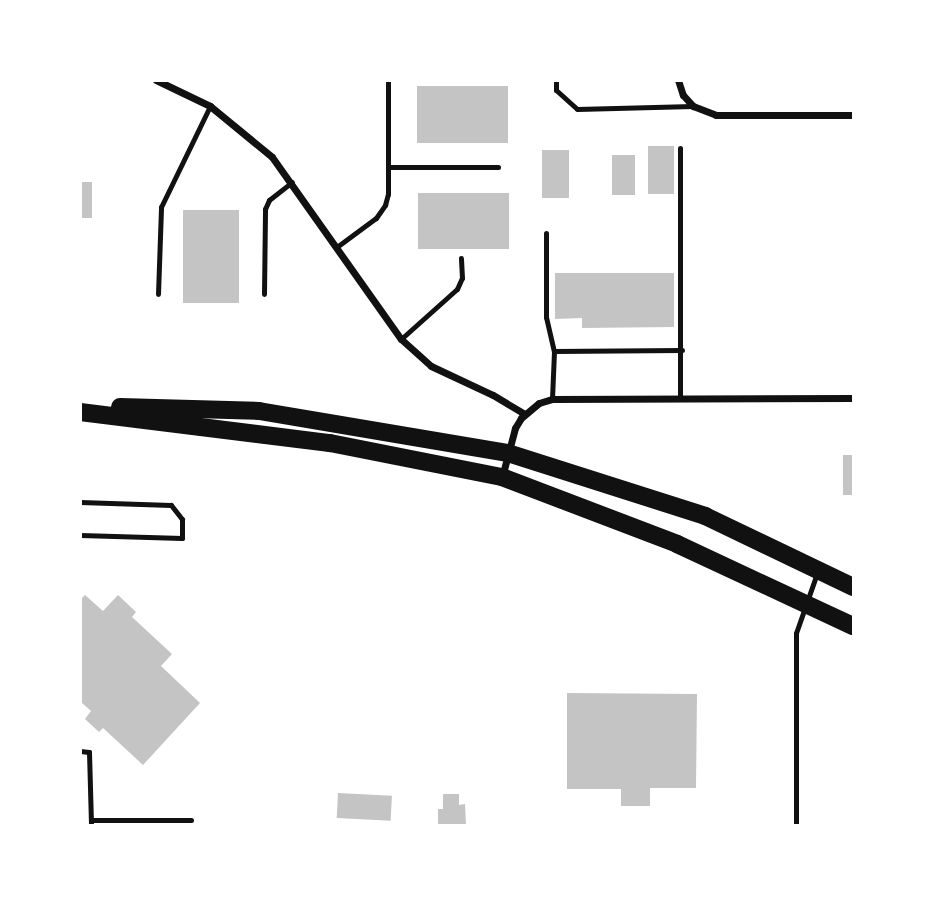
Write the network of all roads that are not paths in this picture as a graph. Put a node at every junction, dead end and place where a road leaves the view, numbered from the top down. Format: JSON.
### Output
{"nodes":[{"id":1,"x":156,"y":80,"type":"edge"},
{"id":2,"x":388,"y":80,"type":"edge"},
{"id":3,"x":556,"y":80,"type":"edge"},
{"id":4,"x":678,"y":80,"type":"edge"},
{"id":5,"x":210,"y":106,"type":"junction"},
{"id":6,"x":692,"y":106,"type":"junction"},
{"id":7,"x":853,"y":115,"type":"edge"},
{"id":8,"x":680,"y":148,"type":"dead end"},
{"id":9,"x":388,"y":167,"type":"junction"},
{"id":10,"x":498,"y":167,"type":"dead end"},
{"id":11,"x":292,"y":182,"type":"junction"},
{"id":12,"x":546,"y":233,"type":"dead end"},
{"id":13,"x":338,"y":246,"type":"junction"},
{"id":14,"x":461,"y":258,"type":"dead end"},
{"id":15,"x":158,"y":294,"type":"dead end"},
{"id":16,"x":264,"y":294,"type":"dead end"},
{"id":17,"x":401,"y":339,"type":"junction"},
{"id":18,"x":681,"y":350,"type":"junction"},
{"id":19,"x":554,"y":351,"type":"junction"},
{"id":20,"x":680,"y":397,"type":"junction"},
{"id":21,"x":853,"y":398,"type":"edge"},
{"id":22,"x":552,"y":399,"type":"junction"},
{"id":23,"x":80,"y":410,"type":"edge"},
{"id":24,"x":525,"y":414,"type":"junction"},
{"id":25,"x":508,"y":453,"type":"junction"},
{"id":26,"x":502,"y":477,"type":"junction"},
{"id":27,"x":80,"y":502,"type":"edge"},
{"id":28,"x":80,"y":535,"type":"edge"},
{"id":29,"x":818,"y":570,"type":"junction"},
{"id":30,"x":853,"y":586,"type":"edge"},
{"id":31,"x":805,"y":604,"type":"junction"},
{"id":32,"x":853,"y":626,"type":"edge"},
{"id":33,"x":80,"y":751,"type":"edge"},
{"id":34,"x":191,"y":820,"type":"dead end"},
{"id":35,"x":91,"y":823,"type":"edge"},
{"id":36,"x":796,"y":825,"type":"edge"}],
"edges":[{"from":1,"to":5,"type":"street"},
{"from":2,"to":9,"type":"lane"},
{"from":3,"to":6,"type":"lane"},
{"from":4,"to":6,"type":"street"},
{"from":5,"to":11,"type":"street"},
{"from":5,"to":15,"type":"lane"},
{"from":6,"to":7,"type":"street"},
{"from":8,"to":18,"type":"lane"},
{"from":9,"to":10,"type":"lane"},
{"from":9,"to":13,"type":"lane"},
{"from":11,"to":13,"type":"street"},
{"from":11,"to":16,"type":"lane"},
{"from":12,"to":19,"type":"lane"},
{"from":13,"to":17,"type":"street"},
{"from":14,"to":17,"type":"lane"},
{"from":17,"to":24,"type":"street"},
{"from":18,"to":19,"type":"lane"},
{"from":18,"to":20,"type":"lane"},
{"from":19,"to":22,"type":"lane"},
{"from":20,"to":21,"type":"street"},
{"from":20,"to":22,"type":"street"},
{"from":22,"to":24,"type":"street"},
{"from":23,"to":25,"type":"highway"},
{"from":23,"to":26,"type":"highway"},
{"from":24,"to":25,"type":"street"},
{"from":25,"to":26,"type":"street"},
{"from":25,"to":29,"type":"highway"},
{"from":26,"to":31,"type":"highway"},
{"from":27,"to":28,"type":"lane"},
{"from":29,"to":30,"type":"highway"},
{"from":29,"to":31,"type":"lane"},
{"from":31,"to":32,"type":"highway"},
{"from":31,"to":36,"type":"lane"},
{"from":33,"to":35,"type":"lane"},
{"from":34,"to":35,"type":"lane"}]}
